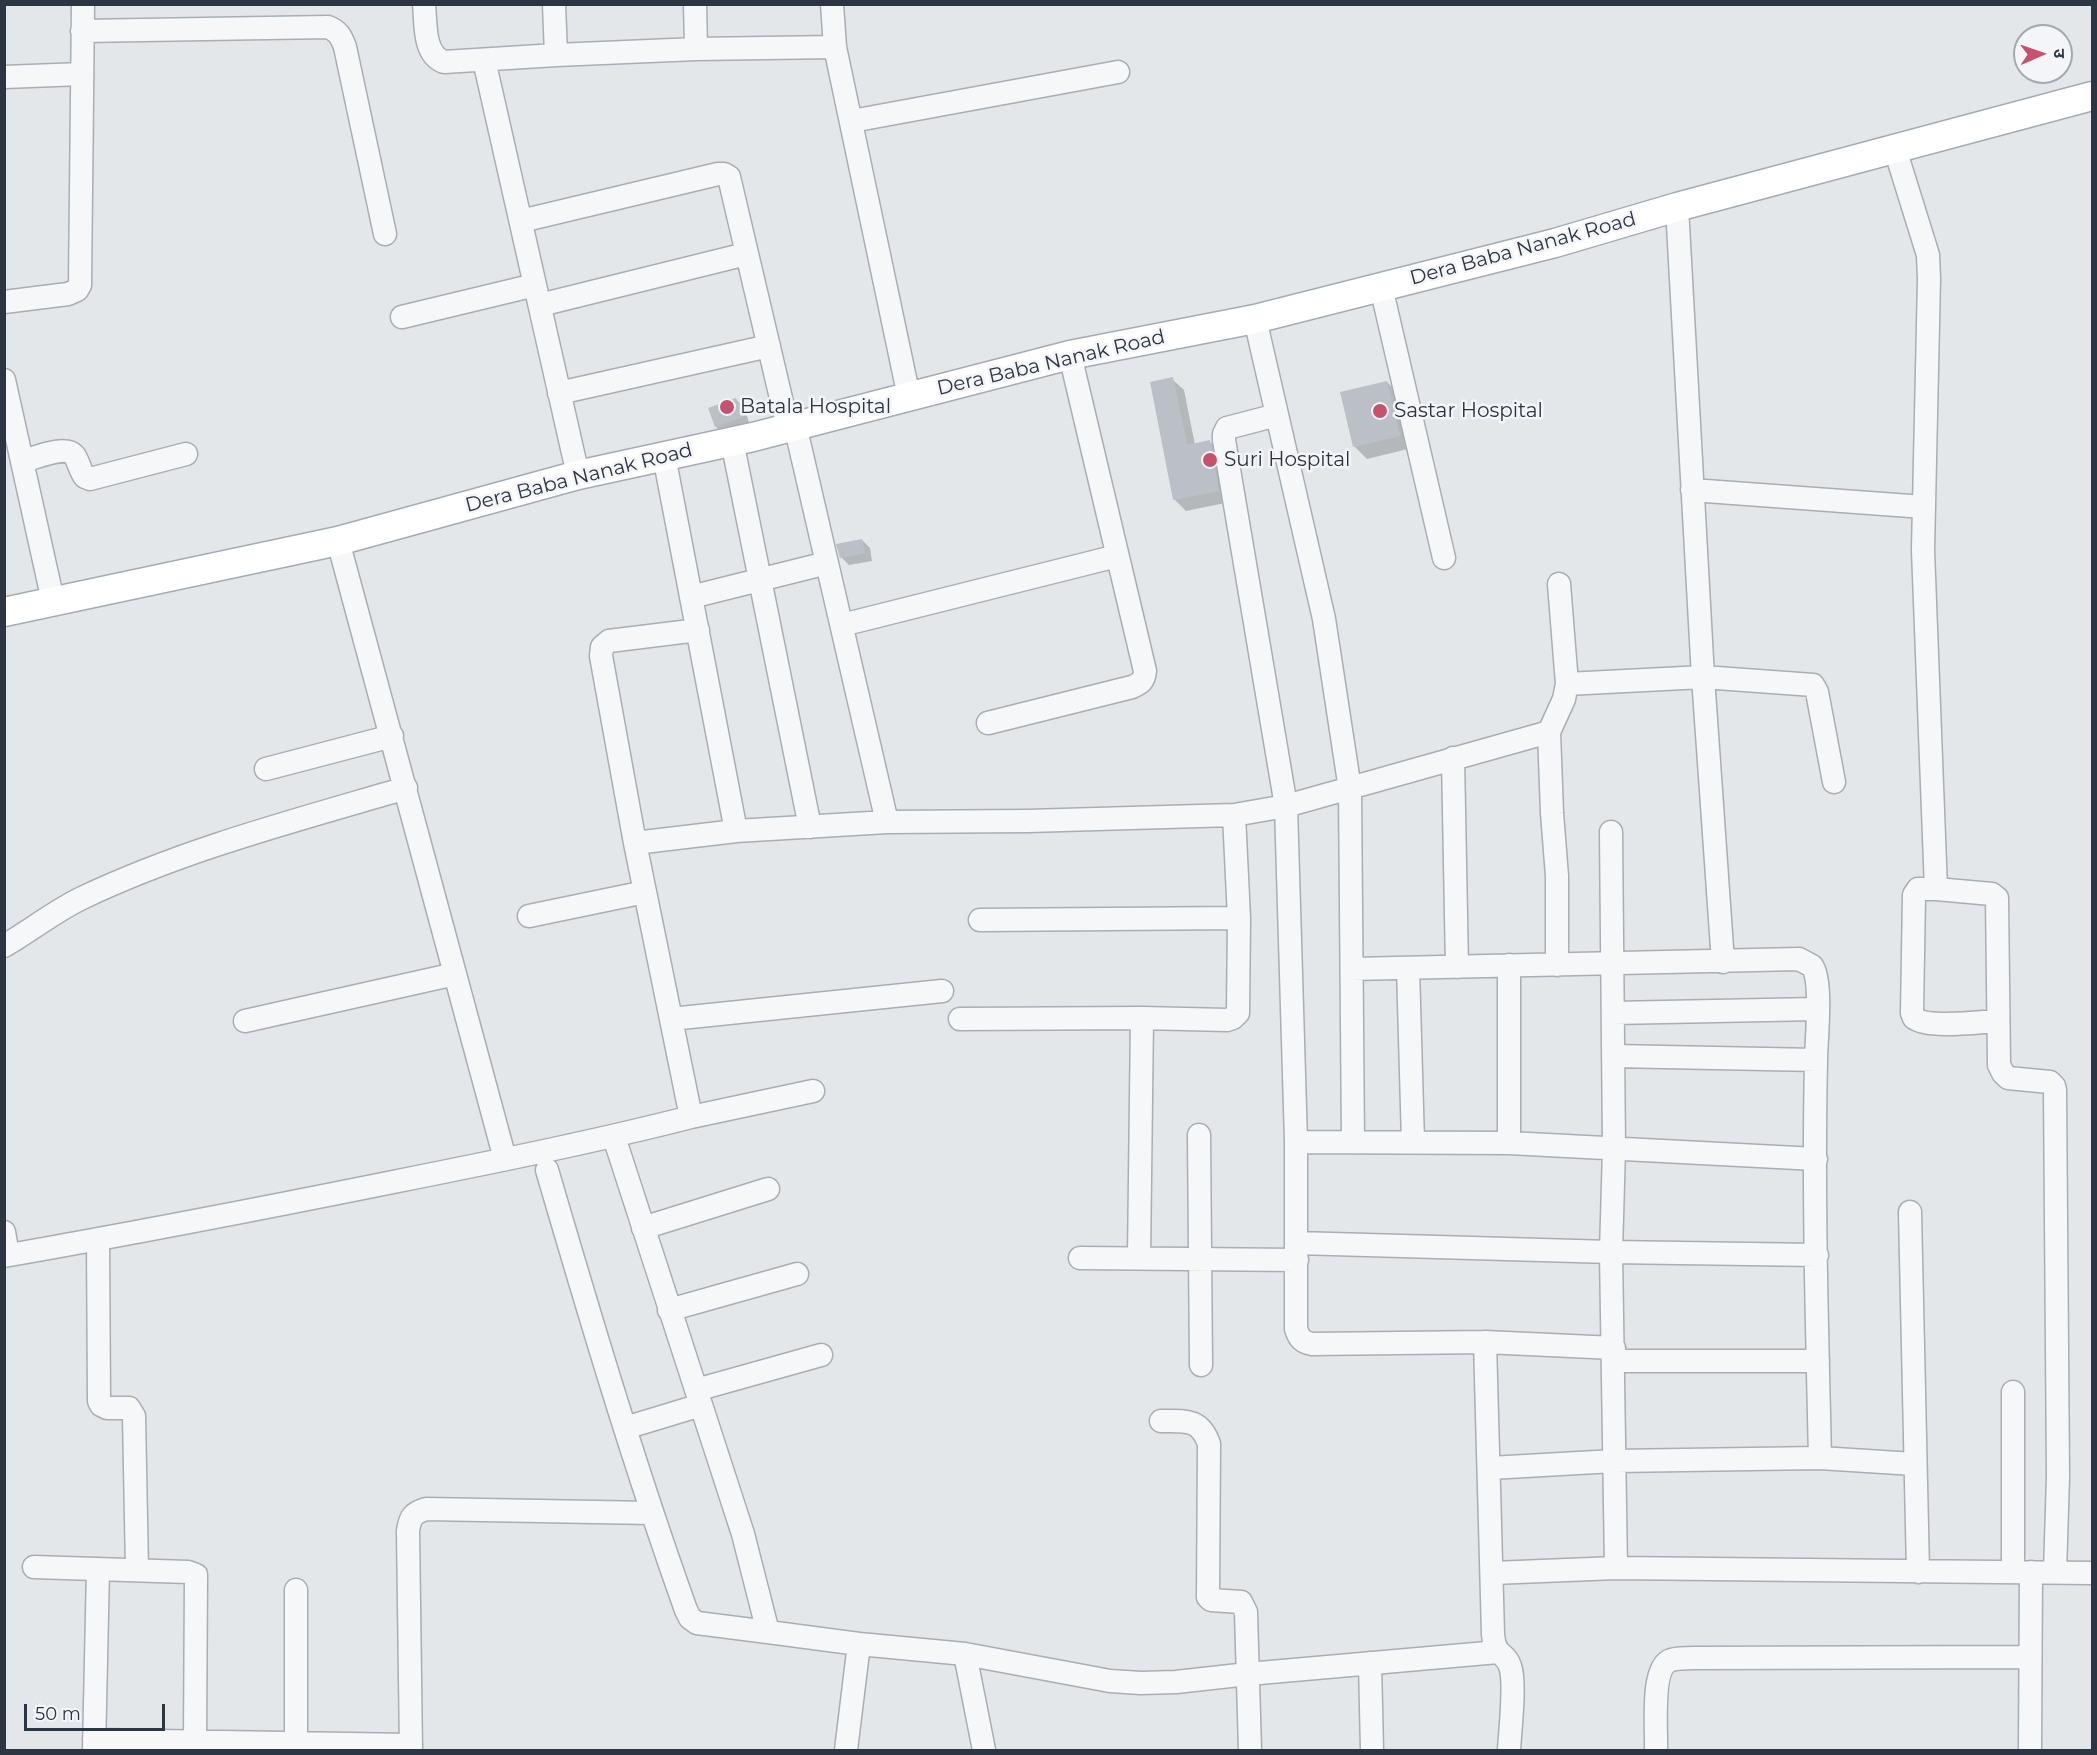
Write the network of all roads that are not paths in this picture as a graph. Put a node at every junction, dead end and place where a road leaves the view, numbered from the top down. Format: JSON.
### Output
{"nodes":[{"id":1,"x":82,"y":4,"type":"edge"},
{"id":2,"x":424,"y":4,"type":"edge"},
{"id":3,"x":554,"y":4,"type":"edge"},
{"id":4,"x":695,"y":4,"type":"edge"},
{"id":5,"x":832,"y":4,"type":"edge"},
{"id":6,"x":82,"y":31,"type":"junction"},
{"id":7,"x":835,"y":47,"type":"junction"},
{"id":8,"x":696,"y":49,"type":"junction"},
{"id":9,"x":556,"y":55,"type":"junction"},
{"id":10,"x":484,"y":60,"type":"junction"},
{"id":11,"x":1118,"y":72,"type":"dead end"},
{"id":12,"x":82,"y":74,"type":"junction"},
{"id":13,"x":4,"y":77,"type":"edge"},
{"id":14,"x":2092,"y":96,"type":"edge"},
{"id":15,"x":852,"y":121,"type":"junction"},
{"id":16,"x":1894,"y":149,"type":"junction"},
{"id":17,"x":1677,"y":207,"type":"junction"},
{"id":18,"x":521,"y":221,"type":"junction"},
{"id":19,"x":385,"y":234,"type":"dead end"},
{"id":20,"x":747,"y":254,"type":"junction"},
{"id":21,"x":1381,"y":287,"type":"junction"},
{"id":22,"x":537,"y":295,"type":"junction"},
{"id":23,"x":4,"y":302,"type":"edge"},
{"id":24,"x":402,"y":317,"type":"dead end"},
{"id":25,"x":1255,"y":319,"type":"junction"},
{"id":26,"x":769,"y":346,"type":"junction"},
{"id":27,"x":1070,"y":355,"type":"junction"},
{"id":28,"x":4,"y":380,"type":"edge"},
{"id":29,"x":559,"y":393,"type":"junction"},
{"id":30,"x":909,"y":397,"type":"junction"},
{"id":31,"x":1277,"y":415,"type":"junction"},
{"id":32,"x":792,"y":426,"type":"junction"},
{"id":33,"x":732,"y":441,"type":"junction"},
{"id":34,"x":186,"y":454,"type":"dead end"},
{"id":35,"x":664,"y":456,"type":"junction"},
{"id":36,"x":23,"y":461,"type":"junction"},
{"id":37,"x":578,"y":475,"type":"junction"},
{"id":38,"x":1692,"y":489,"type":"junction"},
{"id":39,"x":1924,"y":507,"type":"junction"},
{"id":40,"x":338,"y":541,"type":"junction"},
{"id":41,"x":1117,"y":556,"type":"junction"},
{"id":42,"x":1444,"y":558,"type":"dead end"},
{"id":43,"x":827,"y":563,"type":"junction"},
{"id":44,"x":761,"y":580,"type":"junction"},
{"id":45,"x":1559,"y":584,"type":"dead end"},
{"id":46,"x":692,"y":597,"type":"junction"},
{"id":47,"x":53,"y":601,"type":"junction"},
{"id":48,"x":4,"y":612,"type":"edge"},
{"id":49,"x":842,"y":625,"type":"junction"},
{"id":50,"x":698,"y":630,"type":"junction"},
{"id":51,"x":1703,"y":677,"type":"junction"},
{"id":52,"x":1567,"y":684,"type":"junction"},
{"id":53,"x":988,"y":723,"type":"dead end"},
{"id":54,"x":1549,"y":732,"type":"junction"},
{"id":55,"x":392,"y":736,"type":"junction"},
{"id":56,"x":1453,"y":758,"type":"junction"},
{"id":57,"x":266,"y":768,"type":"dead end"},
{"id":58,"x":1834,"y":782,"type":"dead end"},
{"id":59,"x":406,"y":788,"type":"junction"},
{"id":60,"x":1350,"y":789,"type":"junction"},
{"id":61,"x":1286,"y":806,"type":"junction"},
{"id":62,"x":1234,"y":815,"type":"junction"},
{"id":63,"x":887,"y":822,"type":"junction"},
{"id":64,"x":810,"y":827,"type":"junction"},
{"id":65,"x":736,"y":831,"type":"junction"},
{"id":66,"x":1611,"y":832,"type":"dead end"},
{"id":67,"x":635,"y":843,"type":"junction"},
{"id":68,"x":1936,"y":889,"type":"junction"},
{"id":69,"x":645,"y":892,"type":"junction"},
{"id":70,"x":529,"y":916,"type":"dead end"},
{"id":71,"x":1239,"y":918,"type":"junction"},
{"id":72,"x":980,"y":920,"type":"dead end"},
{"id":73,"x":4,"y":946,"type":"edge"},
{"id":74,"x":1612,"y":962,"type":"junction"},
{"id":75,"x":1723,"y":962,"type":"junction"},
{"id":76,"x":1509,"y":965,"type":"junction"},
{"id":77,"x":1557,"y":965,"type":"junction"},
{"id":78,"x":1457,"y":967,"type":"junction"},
{"id":79,"x":1408,"y":968,"type":"junction"},
{"id":80,"x":1352,"y":969,"type":"junction"},
{"id":81,"x":455,"y":974,"type":"junction"},
{"id":82,"x":942,"y":991,"type":"dead end"},
{"id":83,"x":1817,"y":1009,"type":"junction"},
{"id":84,"x":1613,"y":1013,"type":"junction"},
{"id":85,"x":1142,"y":1018,"type":"junction"},
{"id":86,"x":671,"y":1019,"type":"junction"},
{"id":87,"x":960,"y":1019,"type":"dead end"},
{"id":88,"x":245,"y":1021,"type":"dead end"},
{"id":89,"x":1998,"y":1021,"type":"junction"},
{"id":90,"x":1613,"y":1056,"type":"junction"},
{"id":91,"x":1816,"y":1060,"type":"junction"},
{"id":92,"x":813,"y":1091,"type":"dead end"},
{"id":93,"x":692,"y":1117,"type":"junction"},
{"id":94,"x":1199,"y":1135,"type":"dead end"},
{"id":95,"x":614,"y":1137,"type":"junction"},
{"id":96,"x":1296,"y":1142,"type":"junction"},
{"id":97,"x":1353,"y":1142,"type":"junction"},
{"id":98,"x":1413,"y":1142,"type":"junction"},
{"id":99,"x":1509,"y":1143,"type":"junction"},
{"id":100,"x":1614,"y":1149,"type":"junction"},
{"id":101,"x":505,"y":1159,"type":"junction"},
{"id":102,"x":1816,"y":1159,"type":"junction"},
{"id":103,"x":547,"y":1170,"type":"dead end"},
{"id":104,"x":768,"y":1189,"type":"dead end"},
{"id":105,"x":1910,"y":1212,"type":"dead end"},
{"id":106,"x":643,"y":1228,"type":"junction"},
{"id":107,"x":4,"y":1232,"type":"edge"},
{"id":108,"x":98,"y":1239,"type":"junction"},
{"id":109,"x":1297,"y":1251,"type":"junction"},
{"id":110,"x":1611,"y":1252,"type":"junction"},
{"id":111,"x":1817,"y":1255,"type":"junction"},
{"id":112,"x":6,"y":1256,"type":"edge"},
{"id":113,"x":1080,"y":1258,"type":"dead end"},
{"id":114,"x":1139,"y":1258,"type":"junction"},
{"id":115,"x":1199,"y":1259,"type":"junction"},
{"id":116,"x":797,"y":1274,"type":"dead end"},
{"id":117,"x":669,"y":1310,"type":"junction"},
{"id":118,"x":1485,"y":1342,"type":"junction"},
{"id":119,"x":821,"y":1355,"type":"dead end"},
{"id":120,"x":1614,"y":1355,"type":"junction"},
{"id":121,"x":1818,"y":1361,"type":"junction"},
{"id":122,"x":1201,"y":1365,"type":"dead end"},
{"id":123,"x":2013,"y":1392,"type":"dead end"},
{"id":124,"x":699,"y":1398,"type":"junction"},
{"id":125,"x":1161,"y":1421,"type":"dead end"},
{"id":126,"x":625,"y":1428,"type":"junction"},
{"id":127,"x":1820,"y":1458,"type":"junction"},
{"id":128,"x":1614,"y":1461,"type":"junction"},
{"id":129,"x":1914,"y":1464,"type":"junction"},
{"id":130,"x":1490,"y":1468,"type":"junction"},
{"id":131,"x":651,"y":1513,"type":"junction"},
{"id":132,"x":34,"y":1567,"type":"dead end"},
{"id":133,"x":1616,"y":1568,"type":"junction"},
{"id":134,"x":98,"y":1569,"type":"junction"},
{"id":135,"x":137,"y":1570,"type":"junction"},
{"id":136,"x":1492,"y":1572,"type":"junction"},
{"id":137,"x":1918,"y":1572,"type":"junction"},
{"id":138,"x":2022,"y":1572,"type":"junction"},
{"id":139,"x":2055,"y":1572,"type":"junction"},
{"id":140,"x":2092,"y":1573,"type":"edge"},
{"id":141,"x":296,"y":1590,"type":"dead end"},
{"id":142,"x":768,"y":1632,"type":"junction"},
{"id":143,"x":859,"y":1644,"type":"junction"},
{"id":144,"x":1498,"y":1652,"type":"junction"},
{"id":145,"x":964,"y":1654,"type":"junction"},
{"id":146,"x":2030,"y":1657,"type":"junction"},
{"id":147,"x":1370,"y":1663,"type":"junction"},
{"id":148,"x":1248,"y":1674,"type":"junction"},
{"id":149,"x":195,"y":1742,"type":"junction"},
{"id":150,"x":296,"y":1743,"type":"junction"},
{"id":151,"x":94,"y":1745,"type":"edge"},
{"id":152,"x":411,"y":1748,"type":"edge"},
{"id":153,"x":846,"y":1750,"type":"edge"},
{"id":154,"x":984,"y":1750,"type":"edge"},
{"id":155,"x":1250,"y":1750,"type":"edge"},
{"id":156,"x":1372,"y":1750,"type":"edge"},
{"id":157,"x":1509,"y":1750,"type":"edge"},
{"id":158,"x":1656,"y":1750,"type":"edge"},
{"id":159,"x":2030,"y":1750,"type":"edge"}],
"edges":[{"from":1,"to":6,"type":"street"},
{"from":2,"to":10,"type":"street"},
{"from":3,"to":9,"type":"street"},
{"from":4,"to":8,"type":"street"},
{"from":5,"to":7,"type":"street"},
{"from":6,"to":12,"type":"street"},
{"from":6,"to":19,"type":"street"},
{"from":7,"to":8,"type":"street"},
{"from":7,"to":15,"type":"street"},
{"from":8,"to":9,"type":"street"},
{"from":9,"to":10,"type":"street"},
{"from":10,"to":18,"type":"street"},
{"from":11,"to":15,"type":"street"},
{"from":12,"to":13,"type":"street"},
{"from":12,"to":23,"type":"street"},
{"from":14,"to":16,"type":"main road","name":"Dera Baba Nanak Road"},
{"from":15,"to":30,"type":"street"},
{"from":16,"to":17,"type":"main road","name":"Dera Baba Nanak Road"},
{"from":16,"to":39,"type":"street"},
{"from":17,"to":21,"type":"main road","name":"Dera Baba Nanak Road"},
{"from":17,"to":38,"type":"street"},
{"from":18,"to":20,"type":"street"},
{"from":18,"to":22,"type":"street"},
{"from":20,"to":22,"type":"street"},
{"from":20,"to":26,"type":"street"},
{"from":21,"to":25,"type":"main road","name":"Dera Baba Nanak Road"},
{"from":21,"to":42,"type":"street"},
{"from":22,"to":24,"type":"street"},
{"from":22,"to":29,"type":"street"},
{"from":25,"to":27,"type":"main road","name":"Dera Baba Nanak Road"},
{"from":25,"to":31,"type":"street"},
{"from":26,"to":29,"type":"street"},
{"from":26,"to":32,"type":"street"},
{"from":27,"to":30,"type":"main road","name":"Dera Baba Nanak Road"},
{"from":27,"to":41,"type":"street"},
{"from":28,"to":36,"type":"street"},
{"from":29,"to":37,"type":"street"},
{"from":30,"to":32,"type":"main road","name":"Dera Baba Nanak Road"},
{"from":31,"to":60,"type":"street"},
{"from":31,"to":61,"type":"street"},
{"from":32,"to":33,"type":"main road","name":"Dera Baba Nanak Road"},
{"from":32,"to":43,"type":"street"},
{"from":33,"to":35,"type":"main road","name":"Dera Baba Nanak Road"},
{"from":33,"to":44,"type":"street"},
{"from":34,"to":36,"type":"street"},
{"from":35,"to":37,"type":"main road","name":"Dera Baba Nanak Road"},
{"from":35,"to":46,"type":"street"},
{"from":36,"to":47,"type":"street"},
{"from":37,"to":40,"type":"main road","name":"Dera Baba Nanak Road"},
{"from":38,"to":39,"type":"street"},
{"from":38,"to":51,"type":"street"},
{"from":39,"to":68,"type":"street"},
{"from":40,"to":47,"type":"main road","name":"Dera Baba Nanak Road"},
{"from":40,"to":55,"type":"street"},
{"from":41,"to":49,"type":"street"},
{"from":41,"to":53,"type":"street"},
{"from":43,"to":44,"type":"street"},
{"from":43,"to":49,"type":"street"},
{"from":44,"to":46,"type":"street"},
{"from":44,"to":64,"type":"street"},
{"from":45,"to":52,"type":"street"},
{"from":46,"to":50,"type":"street"},
{"from":47,"to":48,"type":"main road","name":"Dera Baba Nanak Road"},
{"from":49,"to":63,"type":"street"},
{"from":50,"to":65,"type":"street"},
{"from":50,"to":67,"type":"street"},
{"from":51,"to":52,"type":"street"},
{"from":51,"to":58,"type":"street"},
{"from":51,"to":75,"type":"street"},
{"from":52,"to":54,"type":"street"},
{"from":54,"to":56,"type":"street"},
{"from":54,"to":77,"type":"street"},
{"from":55,"to":57,"type":"street"},
{"from":55,"to":59,"type":"street"},
{"from":56,"to":60,"type":"street"},
{"from":56,"to":78,"type":"street"},
{"from":59,"to":73,"type":"street"},
{"from":59,"to":81,"type":"street"},
{"from":60,"to":61,"type":"street"},
{"from":60,"to":80,"type":"street"},
{"from":61,"to":62,"type":"street"},
{"from":61,"to":96,"type":"street"},
{"from":62,"to":63,"type":"street"},
{"from":62,"to":71,"type":"street"},
{"from":63,"to":64,"type":"street"},
{"from":64,"to":65,"type":"street"},
{"from":65,"to":67,"type":"street"},
{"from":66,"to":74,"type":"street"},
{"from":67,"to":69,"type":"street"},
{"from":68,"to":89,"type":"street"},
{"from":68,"to":89,"type":"street"},
{"from":69,"to":70,"type":"street"},
{"from":69,"to":86,"type":"street"},
{"from":71,"to":72,"type":"street"},
{"from":71,"to":85,"type":"street"},
{"from":74,"to":75,"type":"street"},
{"from":74,"to":77,"type":"street"},
{"from":74,"to":84,"type":"street"},
{"from":75,"to":83,"type":"street"},
{"from":76,"to":77,"type":"street"},
{"from":76,"to":78,"type":"street"},
{"from":76,"to":99,"type":"street"},
{"from":78,"to":79,"type":"street"},
{"from":79,"to":80,"type":"street"},
{"from":79,"to":98,"type":"street"},
{"from":80,"to":97,"type":"street"},
{"from":81,"to":88,"type":"street"},
{"from":81,"to":101,"type":"street"},
{"from":82,"to":86,"type":"street"},
{"from":83,"to":84,"type":"street"},
{"from":83,"to":91,"type":"street"},
{"from":84,"to":90,"type":"street"},
{"from":85,"to":87,"type":"street"},
{"from":85,"to":114,"type":"street"},
{"from":86,"to":93,"type":"street"},
{"from":89,"to":139,"type":"street"},
{"from":90,"to":91,"type":"street"},
{"from":90,"to":100,"type":"street"},
{"from":91,"to":102,"type":"street"},
{"from":92,"to":93,"type":"street"},
{"from":93,"to":95,"type":"street"},
{"from":94,"to":115,"type":"street"},
{"from":95,"to":101,"type":"street"},
{"from":95,"to":106,"type":"street"},
{"from":96,"to":97,"type":"street"},
{"from":96,"to":109,"type":"street"},
{"from":97,"to":98,"type":"street"},
{"from":98,"to":99,"type":"street"},
{"from":99,"to":100,"type":"street"},
{"from":100,"to":102,"type":"street"},
{"from":100,"to":110,"type":"street"},
{"from":101,"to":108,"type":"street"},
{"from":102,"to":111,"type":"street"},
{"from":103,"to":126,"type":"street"},
{"from":104,"to":106,"type":"street"},
{"from":105,"to":129,"type":"street"},
{"from":106,"to":117,"type":"street"},
{"from":107,"to":112,"type":"street"},
{"from":108,"to":112,"type":"street"},
{"from":108,"to":135,"type":"street"},
{"from":109,"to":110,"type":"street"},
{"from":109,"to":115,"type":"street"},
{"from":109,"to":118,"type":"street"},
{"from":110,"to":111,"type":"street"},
{"from":110,"to":120,"type":"street"},
{"from":111,"to":121,"type":"street"},
{"from":113,"to":114,"type":"street"},
{"from":114,"to":115,"type":"street"},
{"from":115,"to":122,"type":"street"},
{"from":116,"to":117,"type":"street"},
{"from":117,"to":124,"type":"street"},
{"from":118,"to":120,"type":"street"},
{"from":118,"to":130,"type":"street"},
{"from":119,"to":124,"type":"street"},
{"from":120,"to":121,"type":"street"},
{"from":120,"to":128,"type":"street"},
{"from":121,"to":127,"type":"street"},
{"from":123,"to":138,"type":"street"},
{"from":124,"to":126,"type":"street"},
{"from":124,"to":142,"type":"street"},
{"from":125,"to":148,"type":"street"},
{"from":126,"to":131,"type":"street"},
{"from":127,"to":128,"type":"street"},
{"from":127,"to":129,"type":"street"},
{"from":128,"to":130,"type":"street"},
{"from":128,"to":133,"type":"street"},
{"from":129,"to":137,"type":"street"},
{"from":130,"to":136,"type":"street"},
{"from":131,"to":142,"type":"street"},
{"from":131,"to":152,"type":"street"},
{"from":132,"to":134,"type":"street"},
{"from":133,"to":136,"type":"street"},
{"from":133,"to":137,"type":"street"},
{"from":134,"to":135,"type":"street"},
{"from":134,"to":151,"type":"street"},
{"from":135,"to":149,"type":"street"},
{"from":136,"to":144,"type":"street"},
{"from":137,"to":138,"type":"street"},
{"from":138,"to":139,"type":"street"},
{"from":138,"to":146,"type":"street"},
{"from":139,"to":140,"type":"street"},
{"from":141,"to":150,"type":"street"},
{"from":142,"to":143,"type":"street"},
{"from":143,"to":145,"type":"street"},
{"from":143,"to":153,"type":"street"},
{"from":144,"to":147,"type":"street"},
{"from":144,"to":157,"type":"street"},
{"from":145,"to":148,"type":"street"},
{"from":145,"to":154,"type":"street"},
{"from":146,"to":158,"type":"street"},
{"from":146,"to":159,"type":"street"},
{"from":147,"to":148,"type":"street"},
{"from":147,"to":156,"type":"street"},
{"from":148,"to":155,"type":"street"},
{"from":149,"to":150,"type":"street"},
{"from":149,"to":151,"type":"street"},
{"from":150,"to":152,"type":"street"}]}
